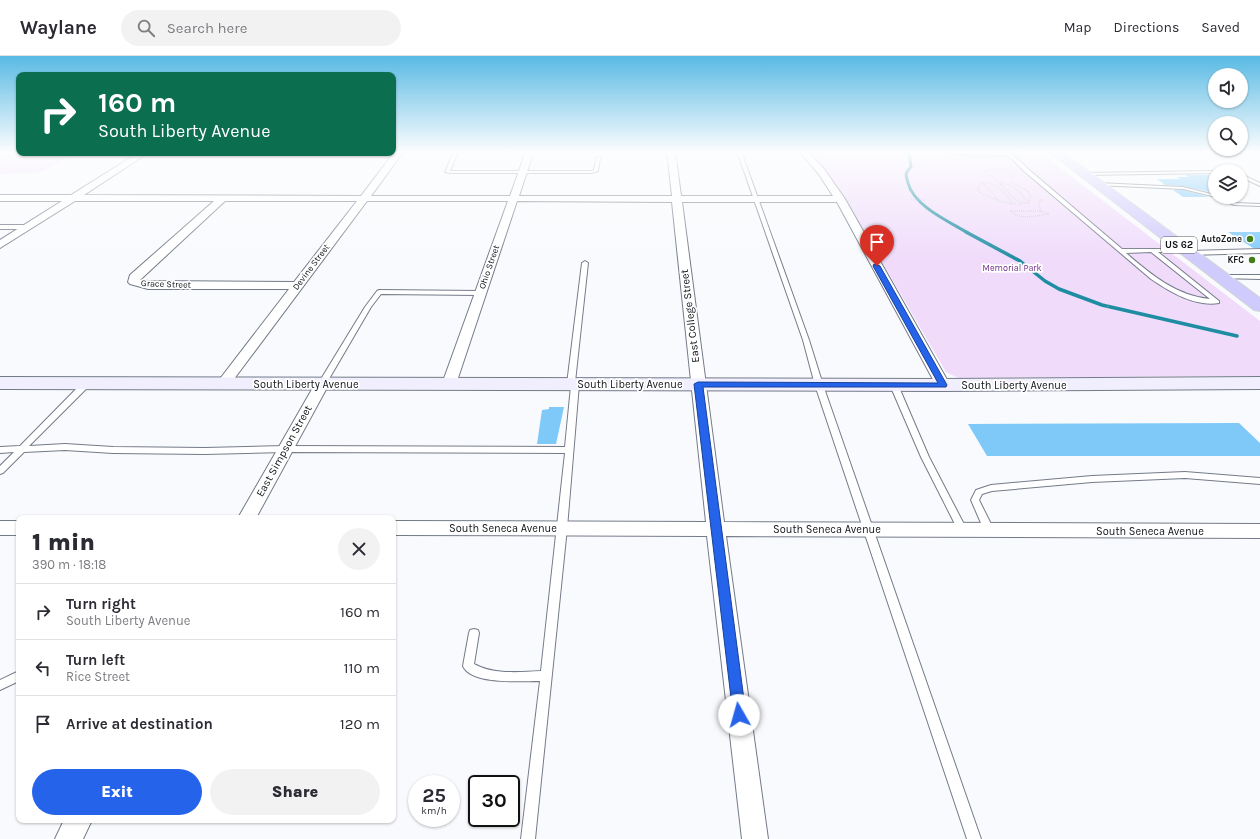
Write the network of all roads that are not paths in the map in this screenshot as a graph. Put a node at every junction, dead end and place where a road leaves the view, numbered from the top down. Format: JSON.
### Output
{"nodes":[{"id":1,"x":90,"y":188,"type":"edge"},
{"id":2,"x":372,"y":188,"type":"edge"},
{"id":3,"x":517,"y":188,"type":"edge"},
{"id":4,"x":675,"y":188,"type":"edge"},
{"id":5,"x":753,"y":188,"type":"edge"},
{"id":6,"x":832,"y":188,"type":"edge"},
{"id":7,"x":1047,"y":188,"type":"edge"},
{"id":8,"x":1103,"y":188,"type":"edge"},
{"id":9,"x":1173,"y":188,"type":"edge"},
{"id":10,"x":1208,"y":194,"type":"edge"},
{"id":11,"x":0,"y":198,"type":"edge"},
{"id":12,"x":73,"y":198,"type":"junction"},
{"id":13,"x":513,"y":198,"type":"junction"},
{"id":14,"x":222,"y":199,"type":"junction"},
{"id":15,"x":363,"y":199,"type":"junction"},
{"id":16,"x":676,"y":199,"type":"junction"},
{"id":17,"x":758,"y":199,"type":"junction"},
{"id":18,"x":840,"y":199,"type":"junction"},
{"id":19,"x":1234,"y":204,"type":"edge"},
{"id":20,"x":1260,"y":205,"type":"edge"},
{"id":21,"x":0,"y":227,"type":"edge"},
{"id":22,"x":28,"y":227,"type":"junction"},
{"id":23,"x":0,"y":245,"type":"edge"},
{"id":24,"x":1152,"y":250,"type":"junction"},
{"id":25,"x":1121,"y":251,"type":"junction"},
{"id":26,"x":1187,"y":251,"type":"junction"},
{"id":27,"x":1260,"y":251,"type":"edge"},
{"id":28,"x":585,"y":263,"type":"dead end"},
{"id":29,"x":1222,"y":277,"type":"junction"},
{"id":30,"x":1260,"y":277,"type":"edge"},
{"id":31,"x":297,"y":286,"type":"junction"},
{"id":32,"x":480,"y":293,"type":"junction"},
{"id":33,"x":1260,"y":306,"type":"edge"},
{"id":34,"x":0,"y":383,"type":"edge"},
{"id":35,"x":1260,"y":383,"type":"edge"},
{"id":36,"x":86,"y":384,"type":"junction"},
{"id":37,"x":223,"y":384,"type":"junction"},
{"id":38,"x":322,"y":384,"type":"junction"},
{"id":39,"x":449,"y":384,"type":"junction"},
{"id":40,"x":573,"y":384,"type":"junction"},
{"id":41,"x":698,"y":384,"type":"junction"},
{"id":42,"x":819,"y":385,"type":"junction"},
{"id":43,"x":894,"y":385,"type":"junction"},
{"id":44,"x":943,"y":385,"type":"junction"},
{"id":45,"x":286,"y":449,"type":"junction"},
{"id":46,"x":0,"y":450,"type":"edge"},
{"id":47,"x":21,"y":450,"type":"junction"},
{"id":48,"x":568,"y":450,"type":"junction"},
{"id":49,"x":0,"y":471,"type":"edge"},
{"id":50,"x":1260,"y":481,"type":"edge"},
{"id":51,"x":249,"y":515,"type":"edge"},
{"id":52,"x":0,"y":528,"type":"edge"},
{"id":53,"x":16,"y":528,"type":"edge"},
{"id":54,"x":396,"y":528,"type":"edge"},
{"id":55,"x":562,"y":528,"type":"junction"},
{"id":56,"x":716,"y":528,"type":"junction"},
{"id":57,"x":869,"y":529,"type":"junction"},
{"id":58,"x":962,"y":530,"type":"junction"},
{"id":59,"x":989,"y":530,"type":"junction"},
{"id":60,"x":1260,"y":531,"type":"edge"},
{"id":61,"x":474,"y":633,"type":"dead end"},
{"id":62,"x":545,"y":676,"type":"junction"},
{"id":63,"x":16,"y":677,"type":"edge"},
{"id":64,"x":0,"y":685,"type":"edge"},
{"id":65,"x":76,"y":823,"type":"edge"},
{"id":66,"x":68,"y":839,"type":"edge"},
{"id":67,"x":528,"y":839,"type":"edge"},
{"id":68,"x":755,"y":839,"type":"edge"},
{"id":69,"x":974,"y":839,"type":"edge"}],
"edges":[{"from":1,"to":12,"type":"street"},
{"from":2,"to":15,"type":"street","name":"Devine Street"},
{"from":3,"to":13,"type":"street","name":"Ohio Street"},
{"from":4,"to":16,"type":"street","name":"East College Street"},
{"from":5,"to":17,"type":"lane"},
{"from":6,"to":18,"type":"street"},
{"from":7,"to":25,"type":"lane"},
{"from":8,"to":26,"type":"highway","number":"US 62"},
{"from":9,"to":10,"type":"lane"},
{"from":11,"to":12,"type":"street"},
{"from":12,"to":14,"type":"street"},
{"from":12,"to":22,"type":"street"},
{"from":13,"to":15,"type":"street"},
{"from":13,"to":16,"type":"street"},
{"from":13,"to":32,"type":"street","name":"Ohio Street"},
{"from":14,"to":15,"type":"street"},
{"from":14,"to":31,"type":"street","name":"Grace Street"},
{"from":15,"to":31,"type":"street","name":"Devine Street"},
{"from":16,"to":17,"type":"street"},
{"from":16,"to":41,"type":"street","name":"East College Street"},
{"from":17,"to":18,"type":"street"},
{"from":17,"to":42,"type":"lane"},
{"from":18,"to":44,"type":"street"},
{"from":19,"to":20,"type":"lane"},
{"from":21,"to":22,"type":"lane"},
{"from":22,"to":23,"type":"street"},
{"from":24,"to":25,"type":"lane"},
{"from":24,"to":25,"type":"lane"},
{"from":24,"to":26,"type":"lane"},
{"from":26,"to":27,"type":"lane"},
{"from":26,"to":29,"type":"highway","number":"US 62"},
{"from":28,"to":40,"type":"lane"},
{"from":29,"to":30,"type":"lane"},
{"from":29,"to":33,"type":"highway","number":"US 62"},
{"from":31,"to":37,"type":"street","name":"Devine Street"},
{"from":32,"to":38,"type":"lane"},
{"from":32,"to":39,"type":"street","name":"Ohio Street"},
{"from":34,"to":36,"type":"street","name":"South Liberty Avenue"},
{"from":35,"to":44,"type":"street","name":"South Liberty Avenue"},
{"from":36,"to":37,"type":"street","name":"South Liberty Avenue"},
{"from":36,"to":47,"type":"lane"},
{"from":37,"to":38,"type":"street","name":"South Liberty Avenue"},
{"from":38,"to":39,"type":"street","name":"South Liberty Avenue"},
{"from":38,"to":45,"type":"street","name":"East Simpson Street"},
{"from":39,"to":40,"type":"street","name":"South Liberty Avenue"},
{"from":40,"to":41,"type":"street","name":"South Liberty Avenue"},
{"from":40,"to":48,"type":"lane"},
{"from":41,"to":42,"type":"street","name":"South Liberty Avenue"},
{"from":41,"to":56,"type":"street","name":"East College Street"},
{"from":42,"to":43,"type":"street","name":"South Liberty Avenue"},
{"from":42,"to":57,"type":"lane"},
{"from":43,"to":44,"type":"street","name":"South Liberty Avenue"},
{"from":43,"to":58,"type":"lane"},
{"from":45,"to":47,"type":"lane"},
{"from":45,"to":48,"type":"lane"},
{"from":45,"to":51,"type":"street","name":"East Simpson Street"},
{"from":46,"to":47,"type":"lane"},
{"from":47,"to":49,"type":"lane"},
{"from":48,"to":55,"type":"lane"},
{"from":50,"to":59,"type":"lane"},
{"from":52,"to":53,"type":"street"},
{"from":54,"to":55,"type":"street","name":"South Seneca Avenue"},
{"from":55,"to":56,"type":"street","name":"South Seneca Avenue"},
{"from":55,"to":62,"type":"lane"},
{"from":56,"to":57,"type":"street","name":"South Seneca Avenue"},
{"from":56,"to":68,"type":"street","name":"East College Street"},
{"from":57,"to":58,"type":"street","name":"South Seneca Avenue"},
{"from":57,"to":69,"type":"lane"},
{"from":58,"to":59,"type":"street","name":"South Seneca Avenue"},
{"from":59,"to":60,"type":"street","name":"South Seneca Avenue"},
{"from":61,"to":62,"type":"lane"},
{"from":62,"to":67,"type":"lane"},
{"from":63,"to":64,"type":"lane"},
{"from":65,"to":66,"type":"street"}]}
